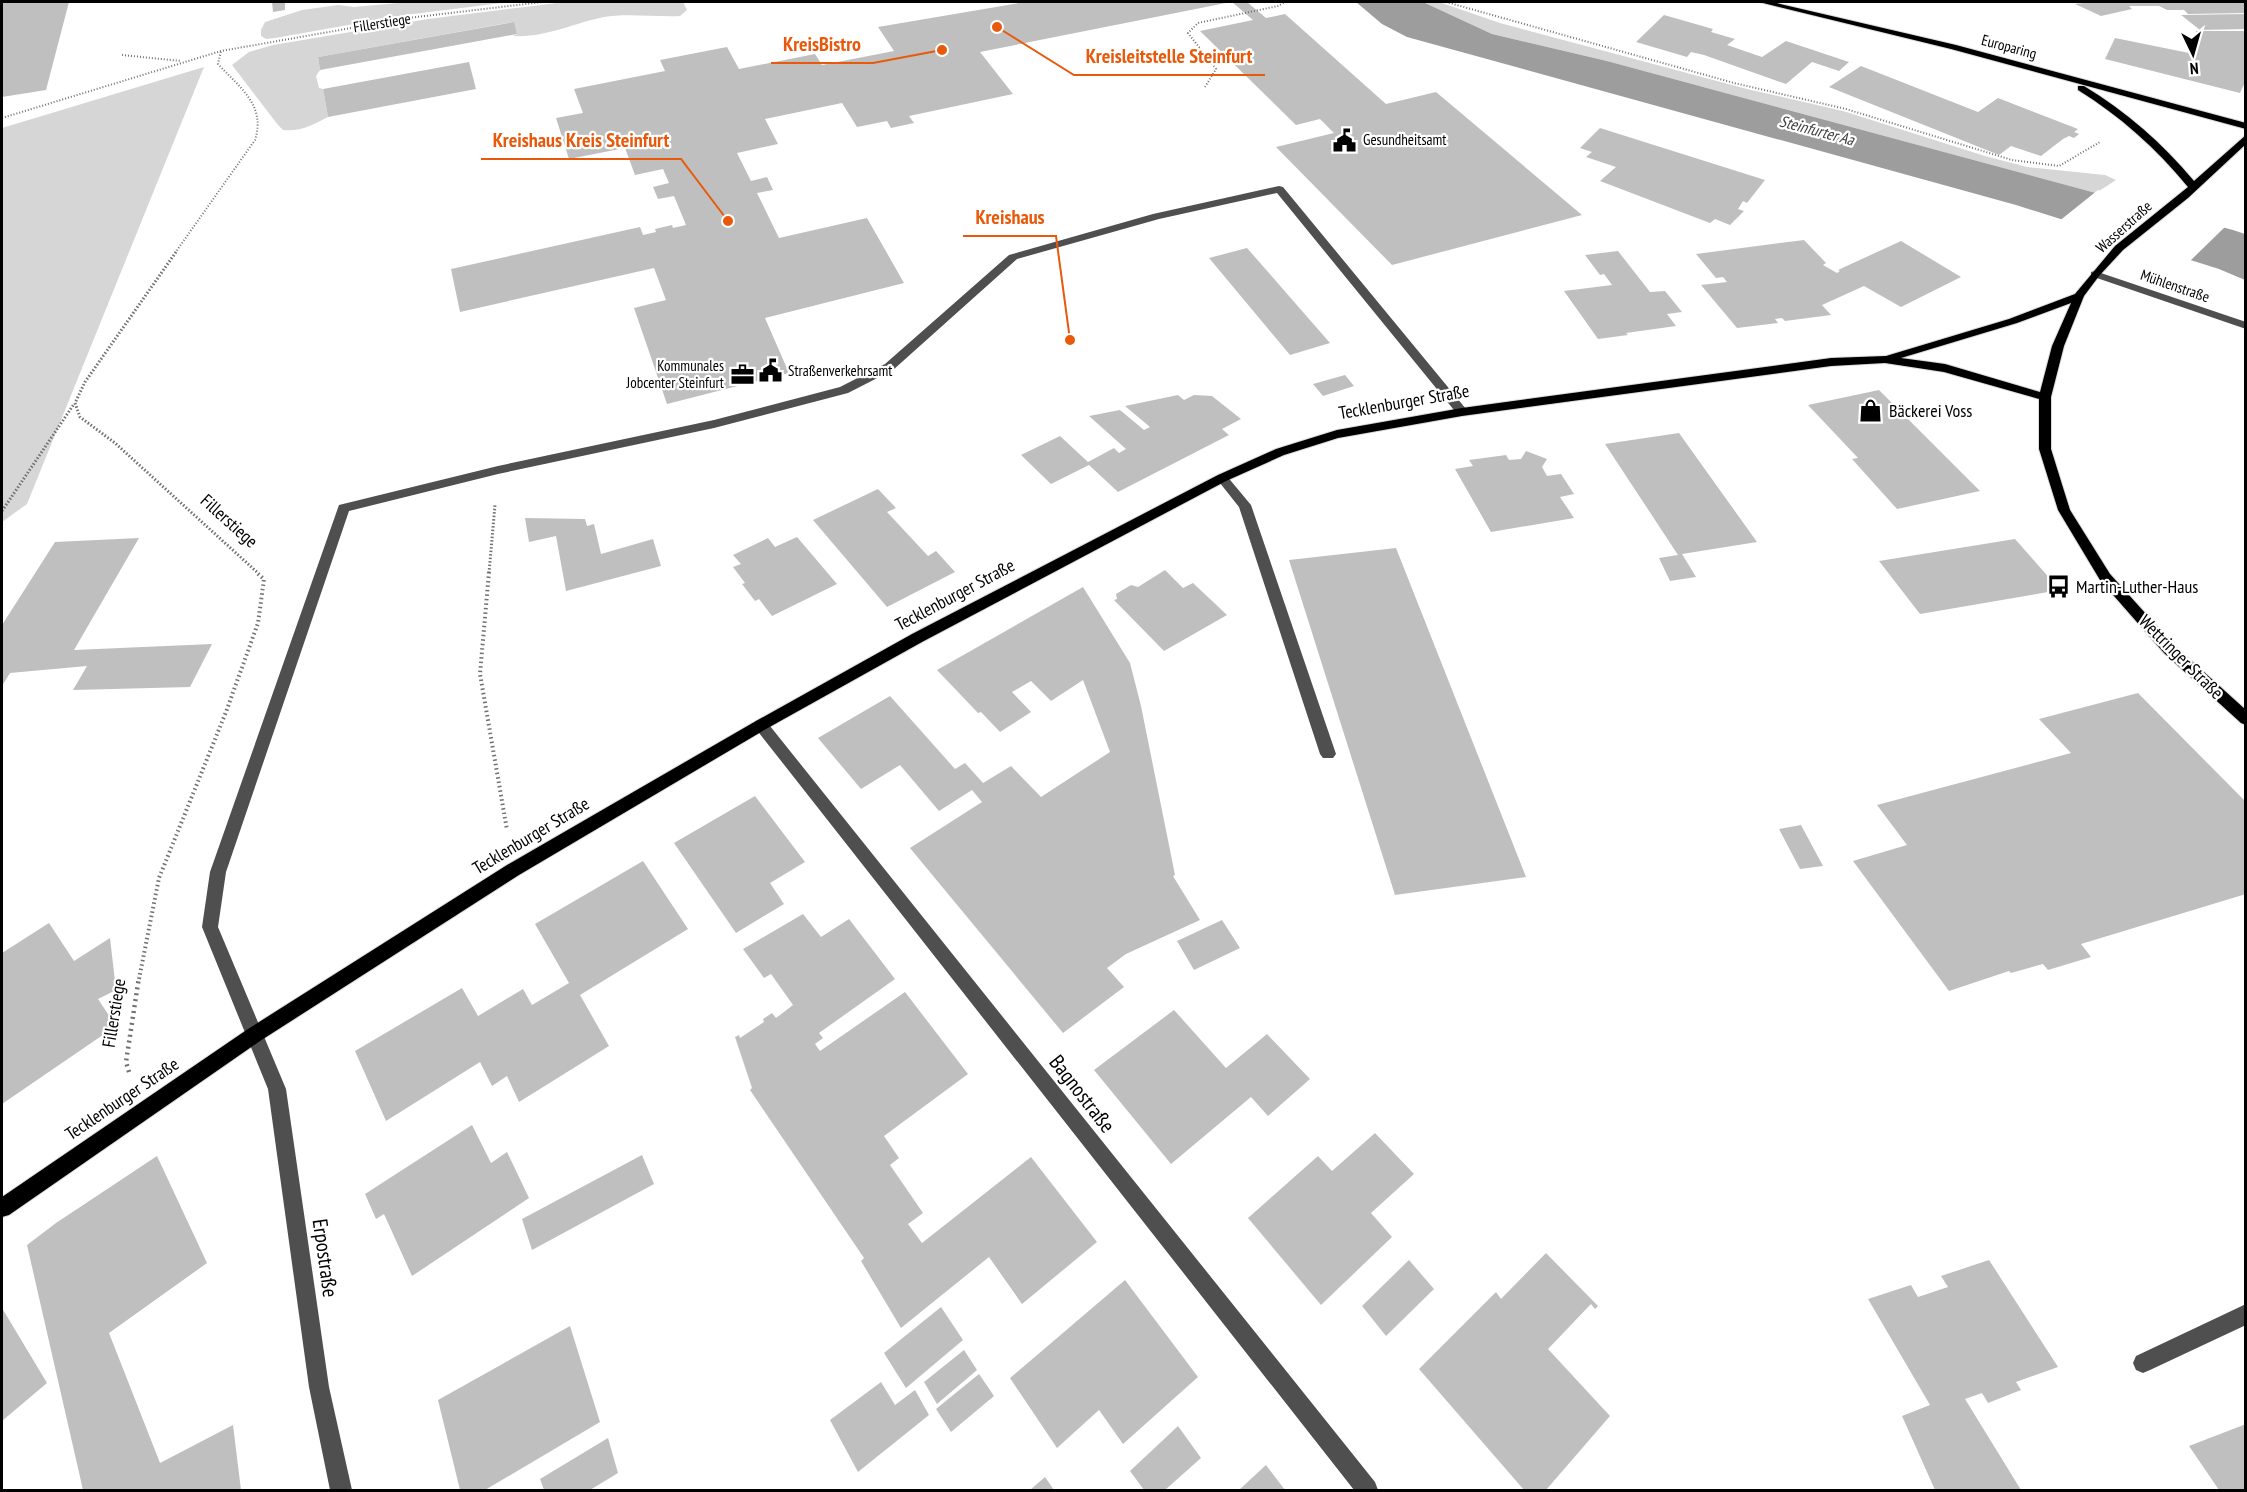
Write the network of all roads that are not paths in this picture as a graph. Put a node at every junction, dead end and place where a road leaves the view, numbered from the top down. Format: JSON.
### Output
{"nodes":[{"id":1,"x":1763,"y":2,"type":"edge"},
{"id":2,"x":2063,"y":77,"type":"junction"},
{"id":3,"x":2246,"y":126,"type":"edge"},
{"id":4,"x":2246,"y":138,"type":"edge"},
{"id":5,"x":2193,"y":186,"type":"junction"},
{"id":6,"x":2096,"y":274,"type":"junction"},
{"id":7,"x":2079,"y":296,"type":"junction"},
{"id":8,"x":2246,"y":326,"type":"edge"},
{"id":9,"x":1885,"y":359,"type":"junction"},
{"id":10,"x":2045,"y":397,"type":"junction"},
{"id":11,"x":1462,"y":412,"type":"junction"},
{"id":12,"x":1222,"y":478,"type":"junction"},
{"id":13,"x":2246,"y":719,"type":"edge"},
{"id":14,"x":761,"y":725,"type":"junction"},
{"id":15,"x":1328,"y":754,"type":"dead end"},
{"id":16,"x":254,"y":1035,"type":"junction"},
{"id":17,"x":2,"y":1208,"type":"edge"},
{"id":18,"x":2246,"y":1314,"type":"edge"},
{"id":19,"x":2143,"y":1363,"type":"dead end"},
{"id":20,"x":341,"y":1491,"type":"edge"},
{"id":21,"x":1367,"y":1491,"type":"edge"}],
"edges":[{"from":1,"to":2,"type":"main road","name":"Europaring"},
{"from":2,"to":3,"type":"main road","name":"Europaring"},
{"from":2,"to":5,"type":"main road"},
{"from":4,"to":5,"type":"main road","name":"Wasserstraße"},
{"from":5,"to":6,"type":"main road","name":"Wasserstraße"},
{"from":6,"to":7,"type":"main road","name":"Wasserstraße"},
{"from":6,"to":8,"type":"street","name":"Mühlenstraße"},
{"from":7,"to":9,"type":"main road"},
{"from":7,"to":10,"type":"main road","name":"Wasserstraße"},
{"from":9,"to":10,"type":"main road","name":"Tecklenburger Straße"},
{"from":9,"to":11,"type":"main road","name":"Tecklenburger Straße"},
{"from":10,"to":13,"type":"main road","name":"Wettringer Straße"},
{"from":11,"to":12,"type":"main road","name":"Tecklenburger Straße"},
{"from":11,"to":16,"type":"street"},
{"from":12,"to":14,"type":"main road","name":"Tecklenburger Straße"},
{"from":12,"to":15,"type":"street"},
{"from":14,"to":16,"type":"main road","name":"Tecklenburger Straße"},
{"from":14,"to":21,"type":"street","name":"Bagnostraße"},
{"from":16,"to":17,"type":"main road","name":"Tecklenburger Straße"},
{"from":16,"to":20,"type":"street","name":"Erpostraße"},
{"from":18,"to":19,"type":"street"}]}
